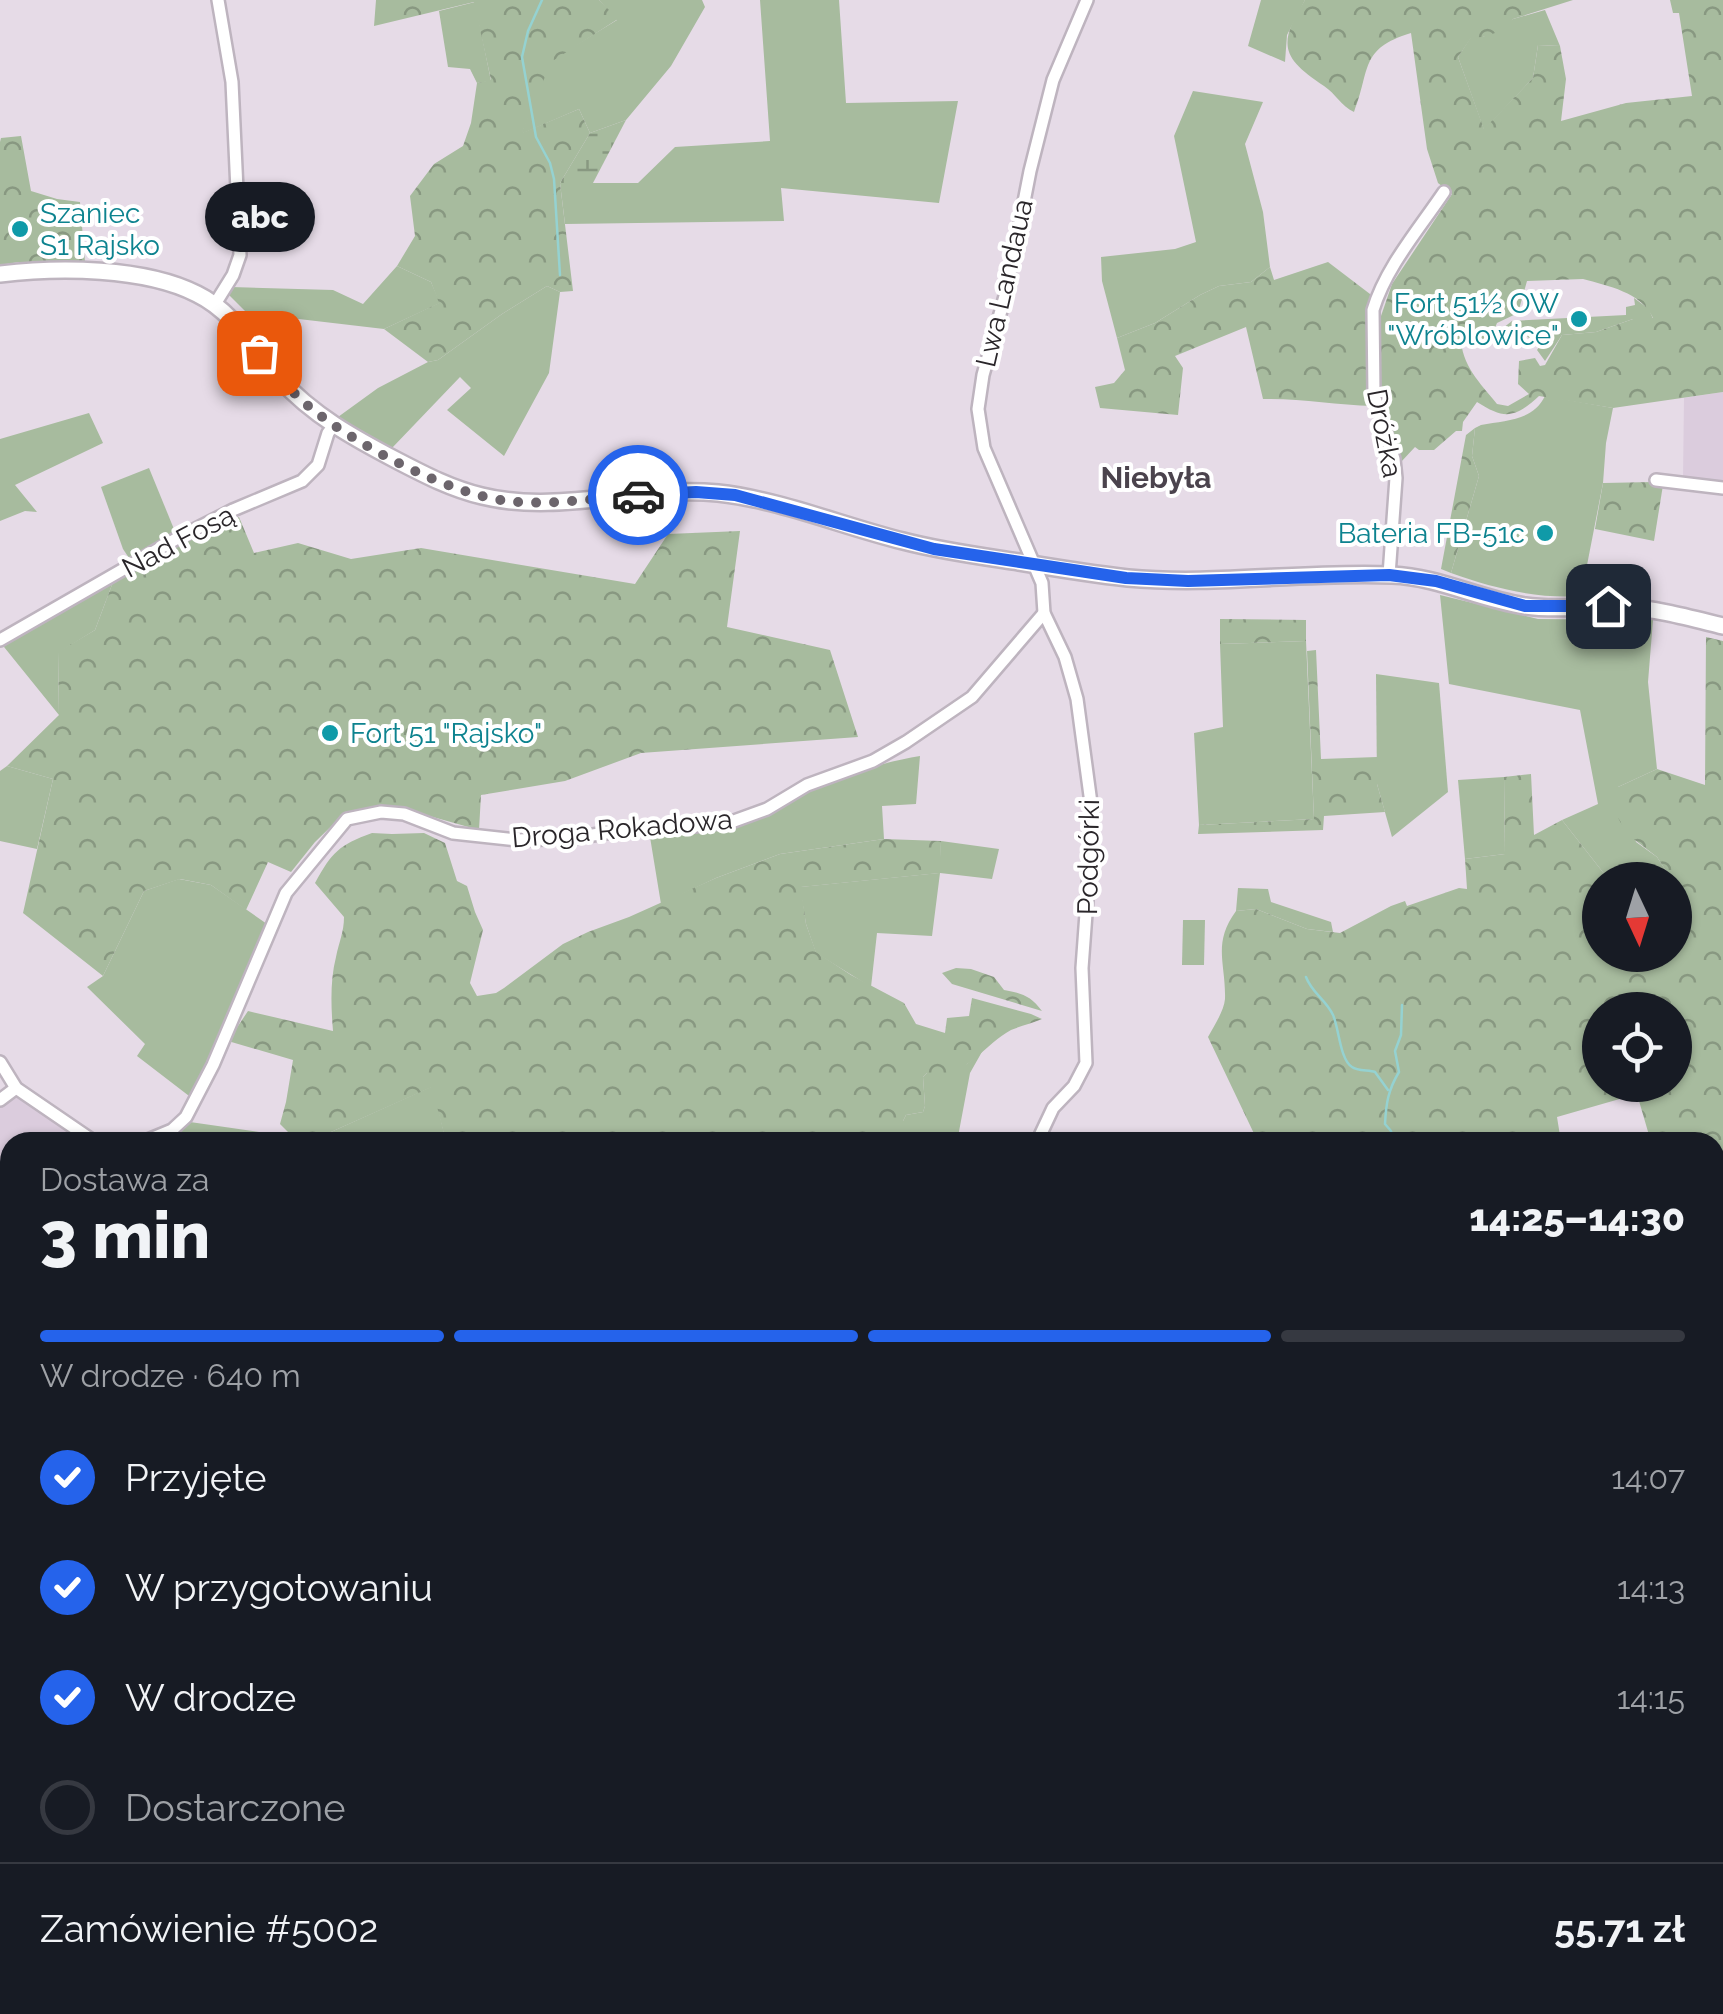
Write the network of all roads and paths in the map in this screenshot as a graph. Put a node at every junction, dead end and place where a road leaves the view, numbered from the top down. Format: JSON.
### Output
{"nodes":[{"id":1,"x":218,"y":0,"type":"edge"},
{"id":2,"x":1087,"y":0,"type":"edge"},
{"id":3,"x":1444,"y":192,"type":"dead end"},
{"id":4,"x":0,"y":274,"type":"edge"},
{"id":5,"x":215,"y":304,"type":"junction"},
{"id":6,"x":334,"y":426,"type":"junction"},
{"id":7,"x":1656,"y":480,"type":"dead end"},
{"id":8,"x":1723,"y":488,"type":"edge"},
{"id":9,"x":1034,"y":564,"type":"junction"},
{"id":10,"x":1389,"y":575,"type":"junction"},
{"id":11,"x":1044,"y":613,"type":"junction"},
{"id":12,"x":1723,"y":626,"type":"edge"},
{"id":13,"x":0,"y":640,"type":"edge"},
{"id":14,"x":0,"y":1062,"type":"edge"},
{"id":15,"x":16,"y":1088,"type":"junction"},
{"id":16,"x":0,"y":1100,"type":"edge"},
{"id":17,"x":80,"y":1132,"type":"edge"},
{"id":18,"x":167,"y":1132,"type":"edge"},
{"id":19,"x":1042,"y":1132,"type":"edge"}],
"edges":[{"from":1,"to":5,"type":"street"},
{"from":2,"to":9,"type":"street","name":"Lwa Landaua"},
{"from":3,"to":10,"type":"street","name":"Dróżka"},
{"from":4,"to":5,"type":"street"},
{"from":5,"to":6,"type":"street"},
{"from":6,"to":9,"type":"street"},
{"from":6,"to":13,"type":"street","name":"Nad Fosą"},
{"from":7,"to":8,"type":"street"},
{"from":9,"to":10,"type":"street"},
{"from":9,"to":11,"type":"street","name":"Podgórki"},
{"from":10,"to":12,"type":"street"},
{"from":11,"to":18,"type":"street","name":"Droga Rokadowa"},
{"from":11,"to":19,"type":"street","name":"Podgórki"},
{"from":14,"to":15,"type":"street"},
{"from":15,"to":16,"type":"street"},
{"from":15,"to":17,"type":"street"}]}
